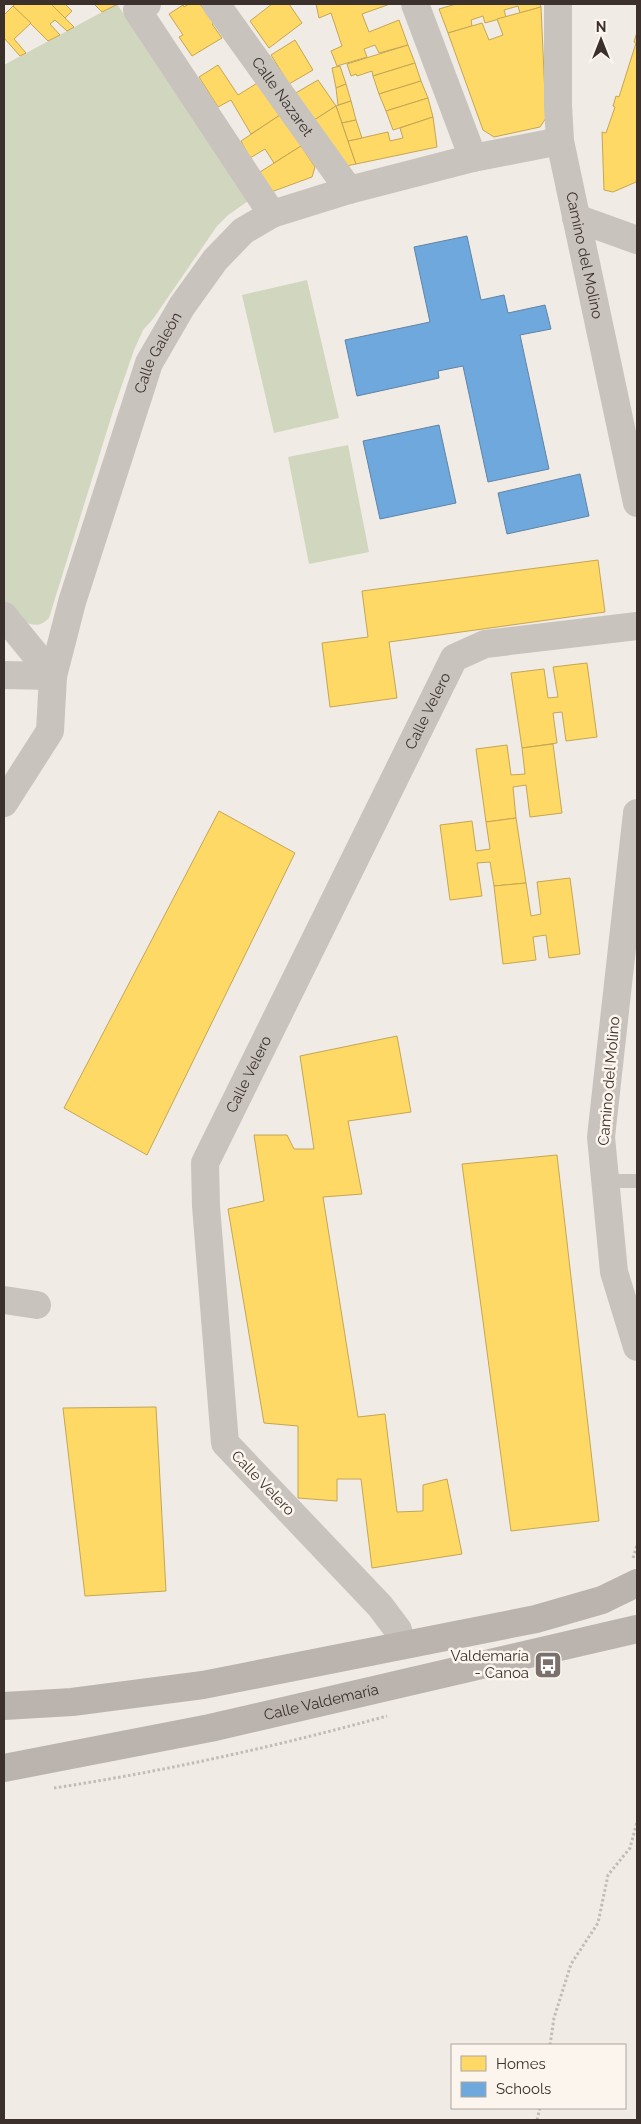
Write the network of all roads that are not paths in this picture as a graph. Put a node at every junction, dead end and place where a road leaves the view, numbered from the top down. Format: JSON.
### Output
{"nodes":[{"id":1,"x":216,"y":4,"type":"edge"},
{"id":2,"x":558,"y":4,"type":"edge"},
{"id":3,"x":420,"y":5,"type":"edge"},
{"id":4,"x":142,"y":7,"type":"edge"},
{"id":5,"x":560,"y":141,"type":"junction"},
{"id":6,"x":474,"y":158,"type":"junction"},
{"id":7,"x":349,"y":190,"type":"junction"},
{"id":8,"x":272,"y":214,"type":"junction"},
{"id":9,"x":576,"y":218,"type":"junction"},
{"id":10,"x":637,"y":240,"type":"edge"},
{"id":11,"x":637,"y":502,"type":"edge"},
{"id":12,"x":4,"y":616,"type":"edge"},
{"id":13,"x":637,"y":626,"type":"edge"},
{"id":14,"x":4,"y":675,"type":"edge"},
{"id":15,"x":53,"y":676,"type":"junction"},
{"id":16,"x":4,"y":803,"type":"edge"},
{"id":17,"x":637,"y":813,"type":"edge"},
{"id":18,"x":637,"y":914,"type":"edge"},
{"id":19,"x":622,"y":947,"type":"junction"},
{"id":20,"x":606,"y":1181,"type":"junction"},
{"id":21,"x":637,"y":1181,"type":"edge"},
{"id":22,"x":4,"y":1300,"type":"edge"},
{"id":23,"x":38,"y":1305,"type":"dead end"},
{"id":24,"x":637,"y":1347,"type":"edge"},
{"id":25,"x":637,"y":1583,"type":"edge"},
{"id":26,"x":637,"y":1629,"type":"edge"},
{"id":27,"x":401,"y":1645,"type":"junction"},
{"id":28,"x":4,"y":1706,"type":"edge"},
{"id":29,"x":4,"y":1768,"type":"edge"}],
"edges":[{"from":1,"to":7,"type":"street","name":"Calle Nazaret"},
{"from":2,"to":5,"type":"street","name":"Camino del Molino"},
{"from":3,"to":6,"type":"street"},
{"from":4,"to":8,"type":"street"},
{"from":5,"to":6,"type":"street","name":"Calle Galeón"},
{"from":5,"to":9,"type":"street","name":"Camino del Molino"},
{"from":6,"to":7,"type":"street","name":"Calle Galeón"},
{"from":7,"to":8,"type":"street","name":"Calle Galeón"},
{"from":8,"to":15,"type":"street","name":"Calle Galeón"},
{"from":9,"to":10,"type":"street"},
{"from":9,"to":11,"type":"street","name":"Camino del Molino"},
{"from":12,"to":15,"type":"street"},
{"from":13,"to":27,"type":"street","name":"Calle Velero"},
{"from":14,"to":15,"type":"street"},
{"from":15,"to":16,"type":"street","name":"Calle Galeón"},
{"from":17,"to":19,"type":"street","name":"Camino del Molino"},
{"from":18,"to":19,"type":"street"},
{"from":19,"to":20,"type":"street","name":"Camino del Molino"},
{"from":20,"to":21,"type":"lane"},
{"from":20,"to":24,"type":"street","name":"Camino del Molino"},
{"from":22,"to":23,"type":"street"},
{"from":25,"to":27,"type":"main road"},
{"from":26,"to":29,"type":"main road","name":"Calle Valdemaría"},
{"from":27,"to":28,"type":"main road"}]}
